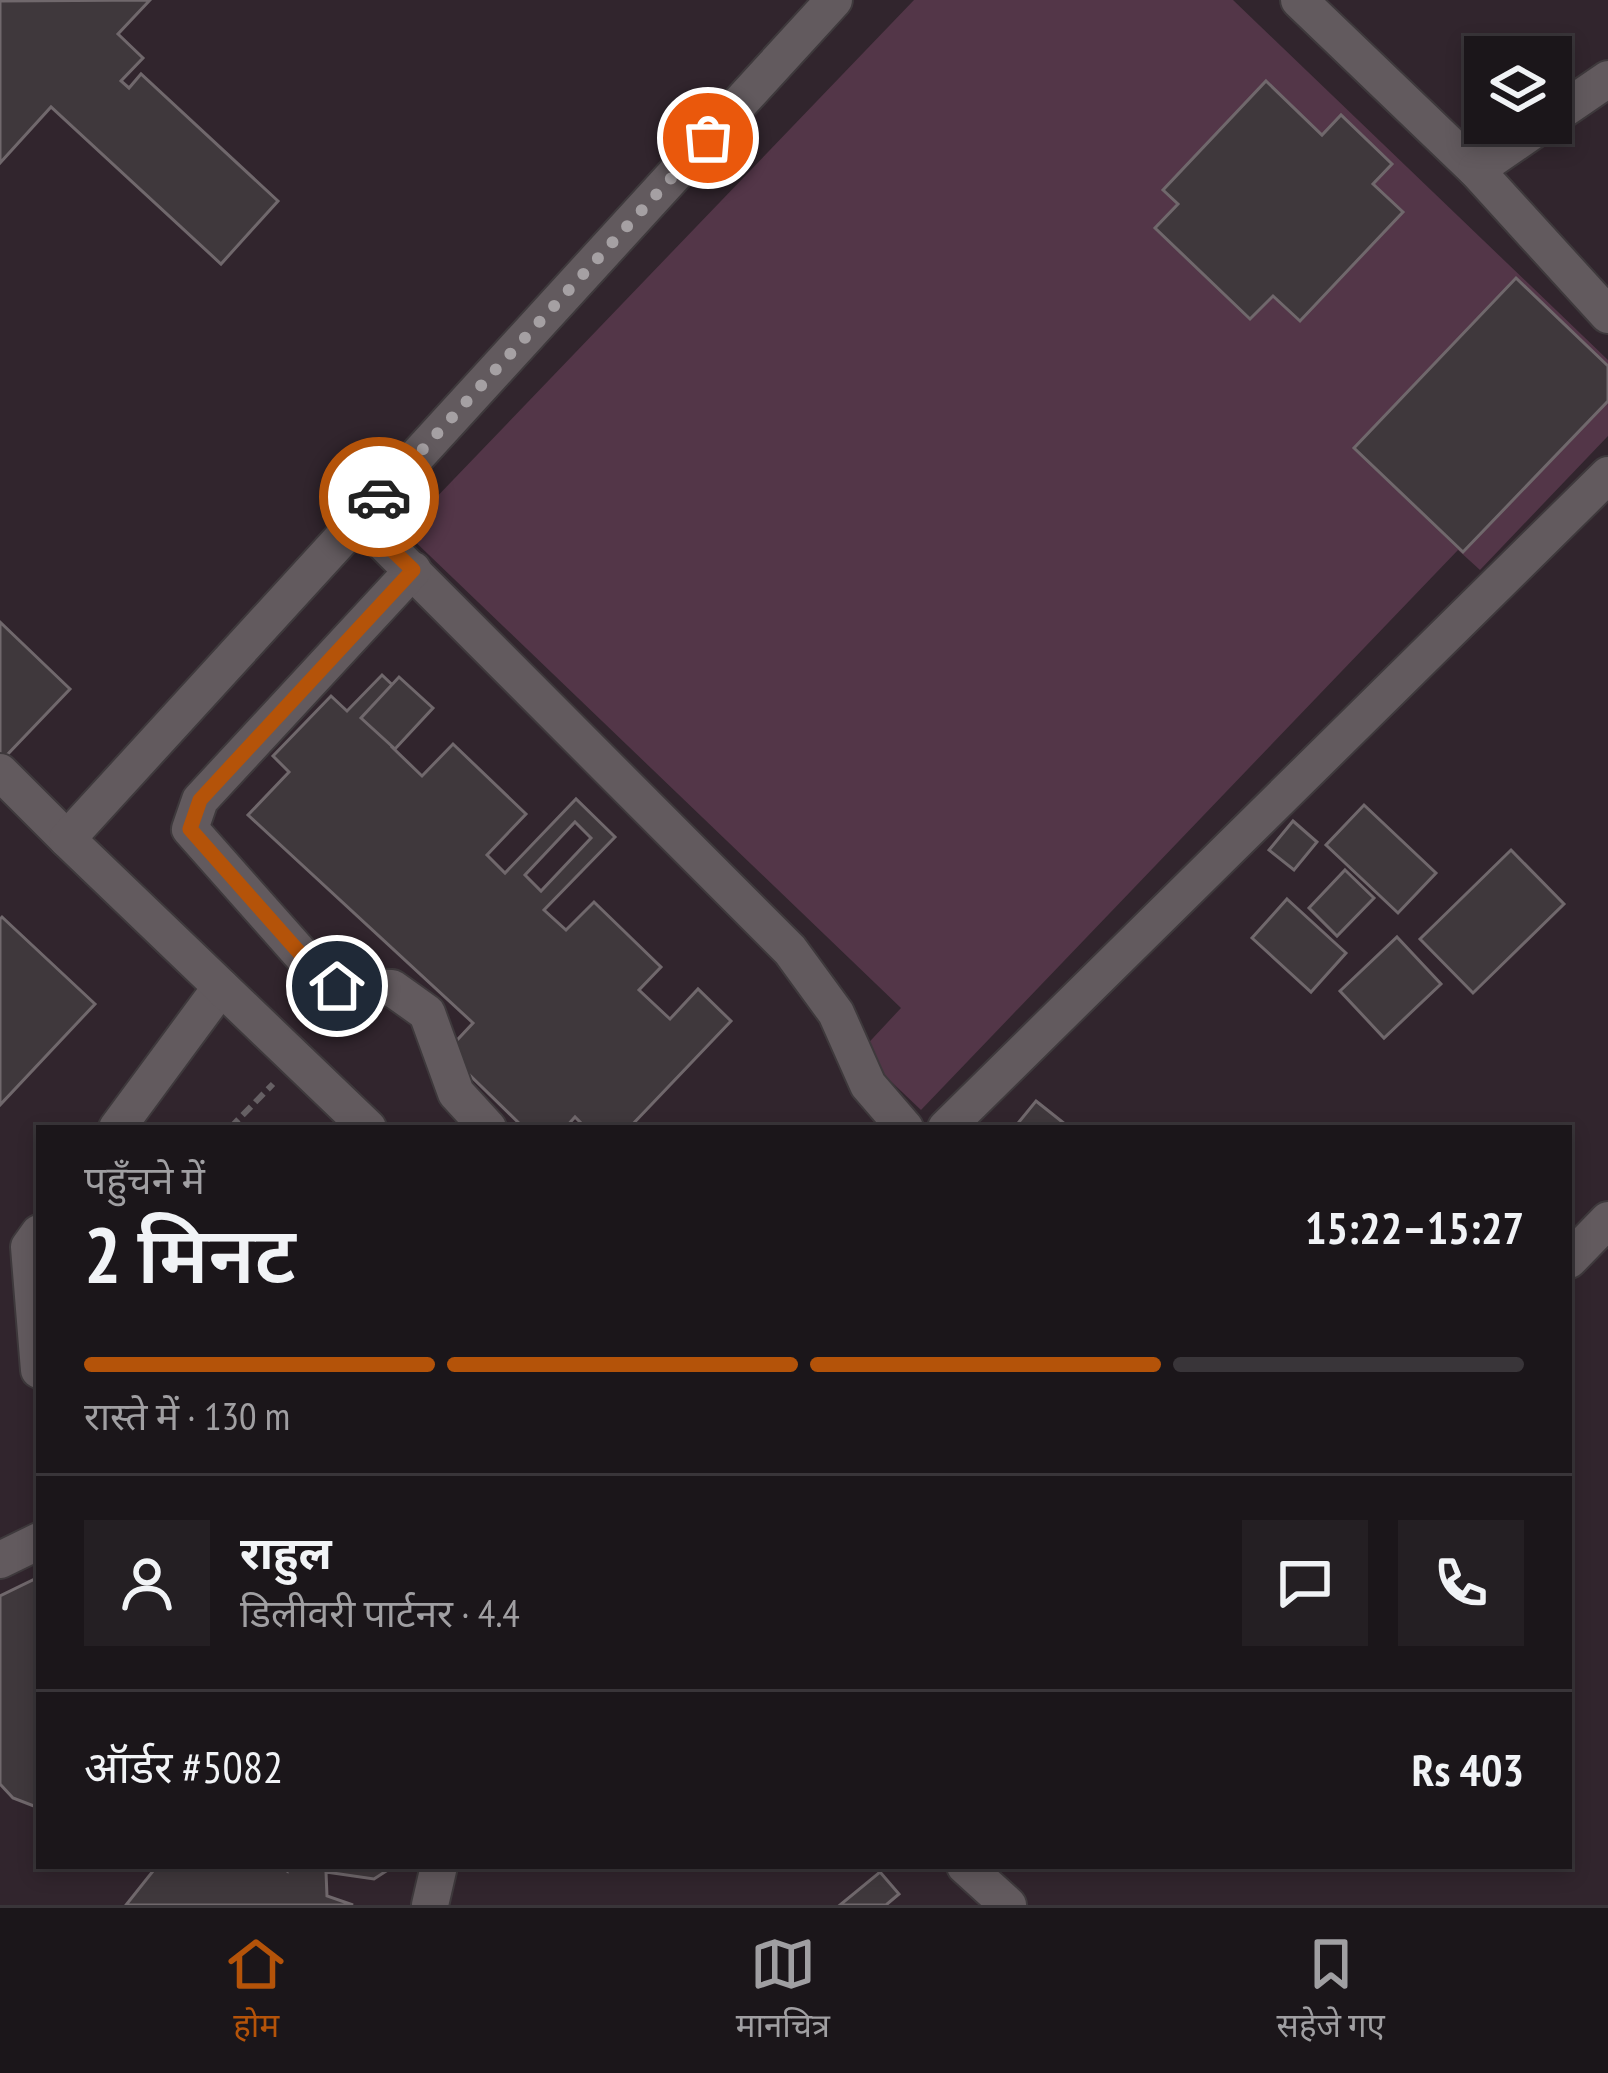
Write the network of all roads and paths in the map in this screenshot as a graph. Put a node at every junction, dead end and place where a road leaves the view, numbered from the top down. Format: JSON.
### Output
{"nodes":[{"id":1,"x":834,"y":0,"type":"edge"},
{"id":2,"x":1299,"y":0,"type":"edge"},
{"id":3,"x":1608,"y":79,"type":"edge"},
{"id":4,"x":1572,"y":104,"type":"edge"},
{"id":5,"x":1514,"y":144,"type":"edge"},
{"id":6,"x":1476,"y":170,"type":"junction"},
{"id":7,"x":1608,"y":315,"type":"edge"},
{"id":8,"x":1608,"y":476,"type":"edge"},
{"id":9,"x":359,"y":518,"type":"junction"},
{"id":10,"x":413,"y":570,"type":"junction"},
{"id":11,"x":0,"y":772,"type":"edge"},
{"id":12,"x":67,"y":838,"type":"junction"},
{"id":13,"x":221,"y":987,"type":"junction"},
{"id":14,"x":297,"y":1060,"type":"junction"},
{"id":15,"x":119,"y":1125,"type":"edge"},
{"id":16,"x":233,"y":1125,"type":"edge"},
{"id":17,"x":365,"y":1125,"type":"edge"},
{"id":18,"x":485,"y":1125,"type":"edge"},
{"id":19,"x":901,"y":1125,"type":"edge"},
{"id":20,"x":949,"y":1125,"type":"edge"},
{"id":21,"x":1608,"y":1220,"type":"edge"},
{"id":22,"x":36,"y":1237,"type":"edge"},
{"id":23,"x":1572,"y":1257,"type":"edge"},
{"id":24,"x":36,"y":1333,"type":"edge"},
{"id":25,"x":36,"y":1542,"type":"edge"},
{"id":26,"x":0,"y":1560,"type":"edge"},
{"id":27,"x":438,"y":1869,"type":"edge"},
{"id":28,"x":969,"y":1869,"type":"edge"},
{"id":29,"x":430,"y":1905,"type":"edge"},
{"id":30,"x":1008,"y":1905,"type":"edge"}],
"edges":[{"from":1,"to":9,"type":"lane"},
{"from":2,"to":6,"type":"lane"},
{"from":3,"to":4,"type":"lane"},
{"from":5,"to":6,"type":"lane"},
{"from":6,"to":7,"type":"lane"},
{"from":8,"to":20,"type":"lane"},
{"from":9,"to":10,"type":"lane"},
{"from":9,"to":12,"type":"lane"},
{"from":10,"to":18,"type":"lane"},
{"from":10,"to":19,"type":"lane"},
{"from":11,"to":12,"type":"lane"},
{"from":12,"to":13,"type":"lane"},
{"from":13,"to":14,"type":"lane"},
{"from":13,"to":15,"type":"lane"},
{"from":14,"to":16,"type":"path"},
{"from":14,"to":17,"type":"lane"},
{"from":21,"to":23,"type":"lane"},
{"from":22,"to":24,"type":"lane"},
{"from":25,"to":26,"type":"lane"},
{"from":27,"to":29,"type":"lane"},
{"from":28,"to":30,"type":"lane"}]}
